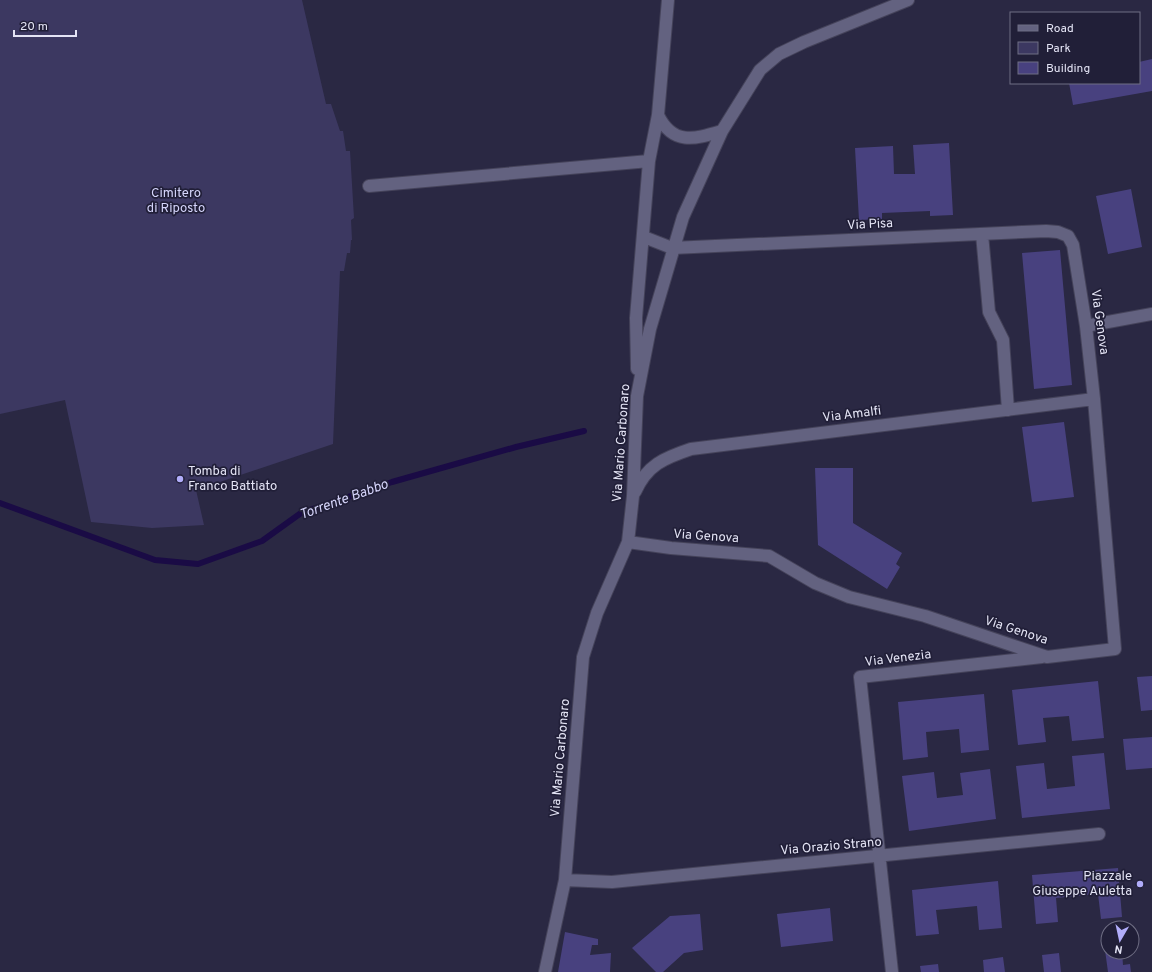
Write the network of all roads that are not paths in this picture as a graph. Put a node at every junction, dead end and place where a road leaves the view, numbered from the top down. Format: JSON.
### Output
{"nodes":[{"id":1,"x":668,"y":0,"type":"edge"},
{"id":2,"x":908,"y":0,"type":"edge"},
{"id":3,"x":658,"y":115,"type":"junction"},
{"id":4,"x":722,"y":131,"type":"junction"},
{"id":5,"x":649,"y":161,"type":"junction"},
{"id":6,"x":369,"y":186,"type":"dead end"},
{"id":7,"x":982,"y":234,"type":"junction"},
{"id":8,"x":1068,"y":236,"type":"joint"},
{"id":9,"x":644,"y":237,"type":"junction"},
{"id":10,"x":672,"y":248,"type":"junction"},
{"id":11,"x":1152,"y":314,"type":"edge"},
{"id":12,"x":1086,"y":326,"type":"junction"},
{"id":13,"x":637,"y":396,"type":"junction"},
{"id":14,"x":1094,"y":399,"type":"junction"},
{"id":15,"x":1008,"y":410,"type":"junction"},
{"id":16,"x":633,"y":496,"type":"junction"},
{"id":17,"x":628,"y":542,"type":"junction"},
{"id":18,"x":1047,"y":657,"type":"junction"},
{"id":19,"x":1099,"y":834,"type":"dead end"},
{"id":20,"x":879,"y":857,"type":"junction"},
{"id":21,"x":565,"y":880,"type":"junction"},
{"id":22,"x":545,"y":972,"type":"edge"},
{"id":23,"x":892,"y":972,"type":"edge"}],
"edges":[{"from":1,"to":3,"type":"street"},
{"from":2,"to":4,"type":"street","name":"Via Mario Carbonaro"},
{"from":3,"to":4,"type":"street"},
{"from":3,"to":5,"type":"street"},
{"from":4,"to":10,"type":"street","name":"Via Mario Carbonaro"},
{"from":5,"to":6,"type":"street"},
{"from":5,"to":9,"type":"street"},
{"from":7,"to":8,"type":"street","name":"Via Pisa"},
{"from":7,"to":10,"type":"street","name":"Via Pisa"},
{"from":7,"to":15,"type":"street"},
{"from":8,"to":12,"type":"street","name":"Via Genova"},
{"from":9,"to":10,"type":"street"},
{"from":9,"to":13,"type":"street"},
{"from":10,"to":13,"type":"street","name":"Via Mario Carbonaro"},
{"from":11,"to":12,"type":"street"},
{"from":12,"to":14,"type":"street","name":"Via Genova"},
{"from":13,"to":16,"type":"street","name":"Via Mario Carbonaro"},
{"from":14,"to":15,"type":"street","name":"Via Amalfi"},
{"from":14,"to":18,"type":"street","name":"Via Genova"},
{"from":15,"to":16,"type":"street","name":"Via Amalfi"},
{"from":16,"to":17,"type":"street","name":"Via Mario Carbonaro"},
{"from":17,"to":18,"type":"street","name":"Via Genova"},
{"from":17,"to":21,"type":"street","name":"Via Mario Carbonaro"},
{"from":18,"to":20,"type":"street","name":"Via Venezia"},
{"from":19,"to":20,"type":"street","name":"Via Orazio Strano"},
{"from":20,"to":21,"type":"street","name":"Via Orazio Strano"},
{"from":20,"to":23,"type":"street"},
{"from":21,"to":22,"type":"street","name":"Via Mario Carbonaro"}]}
